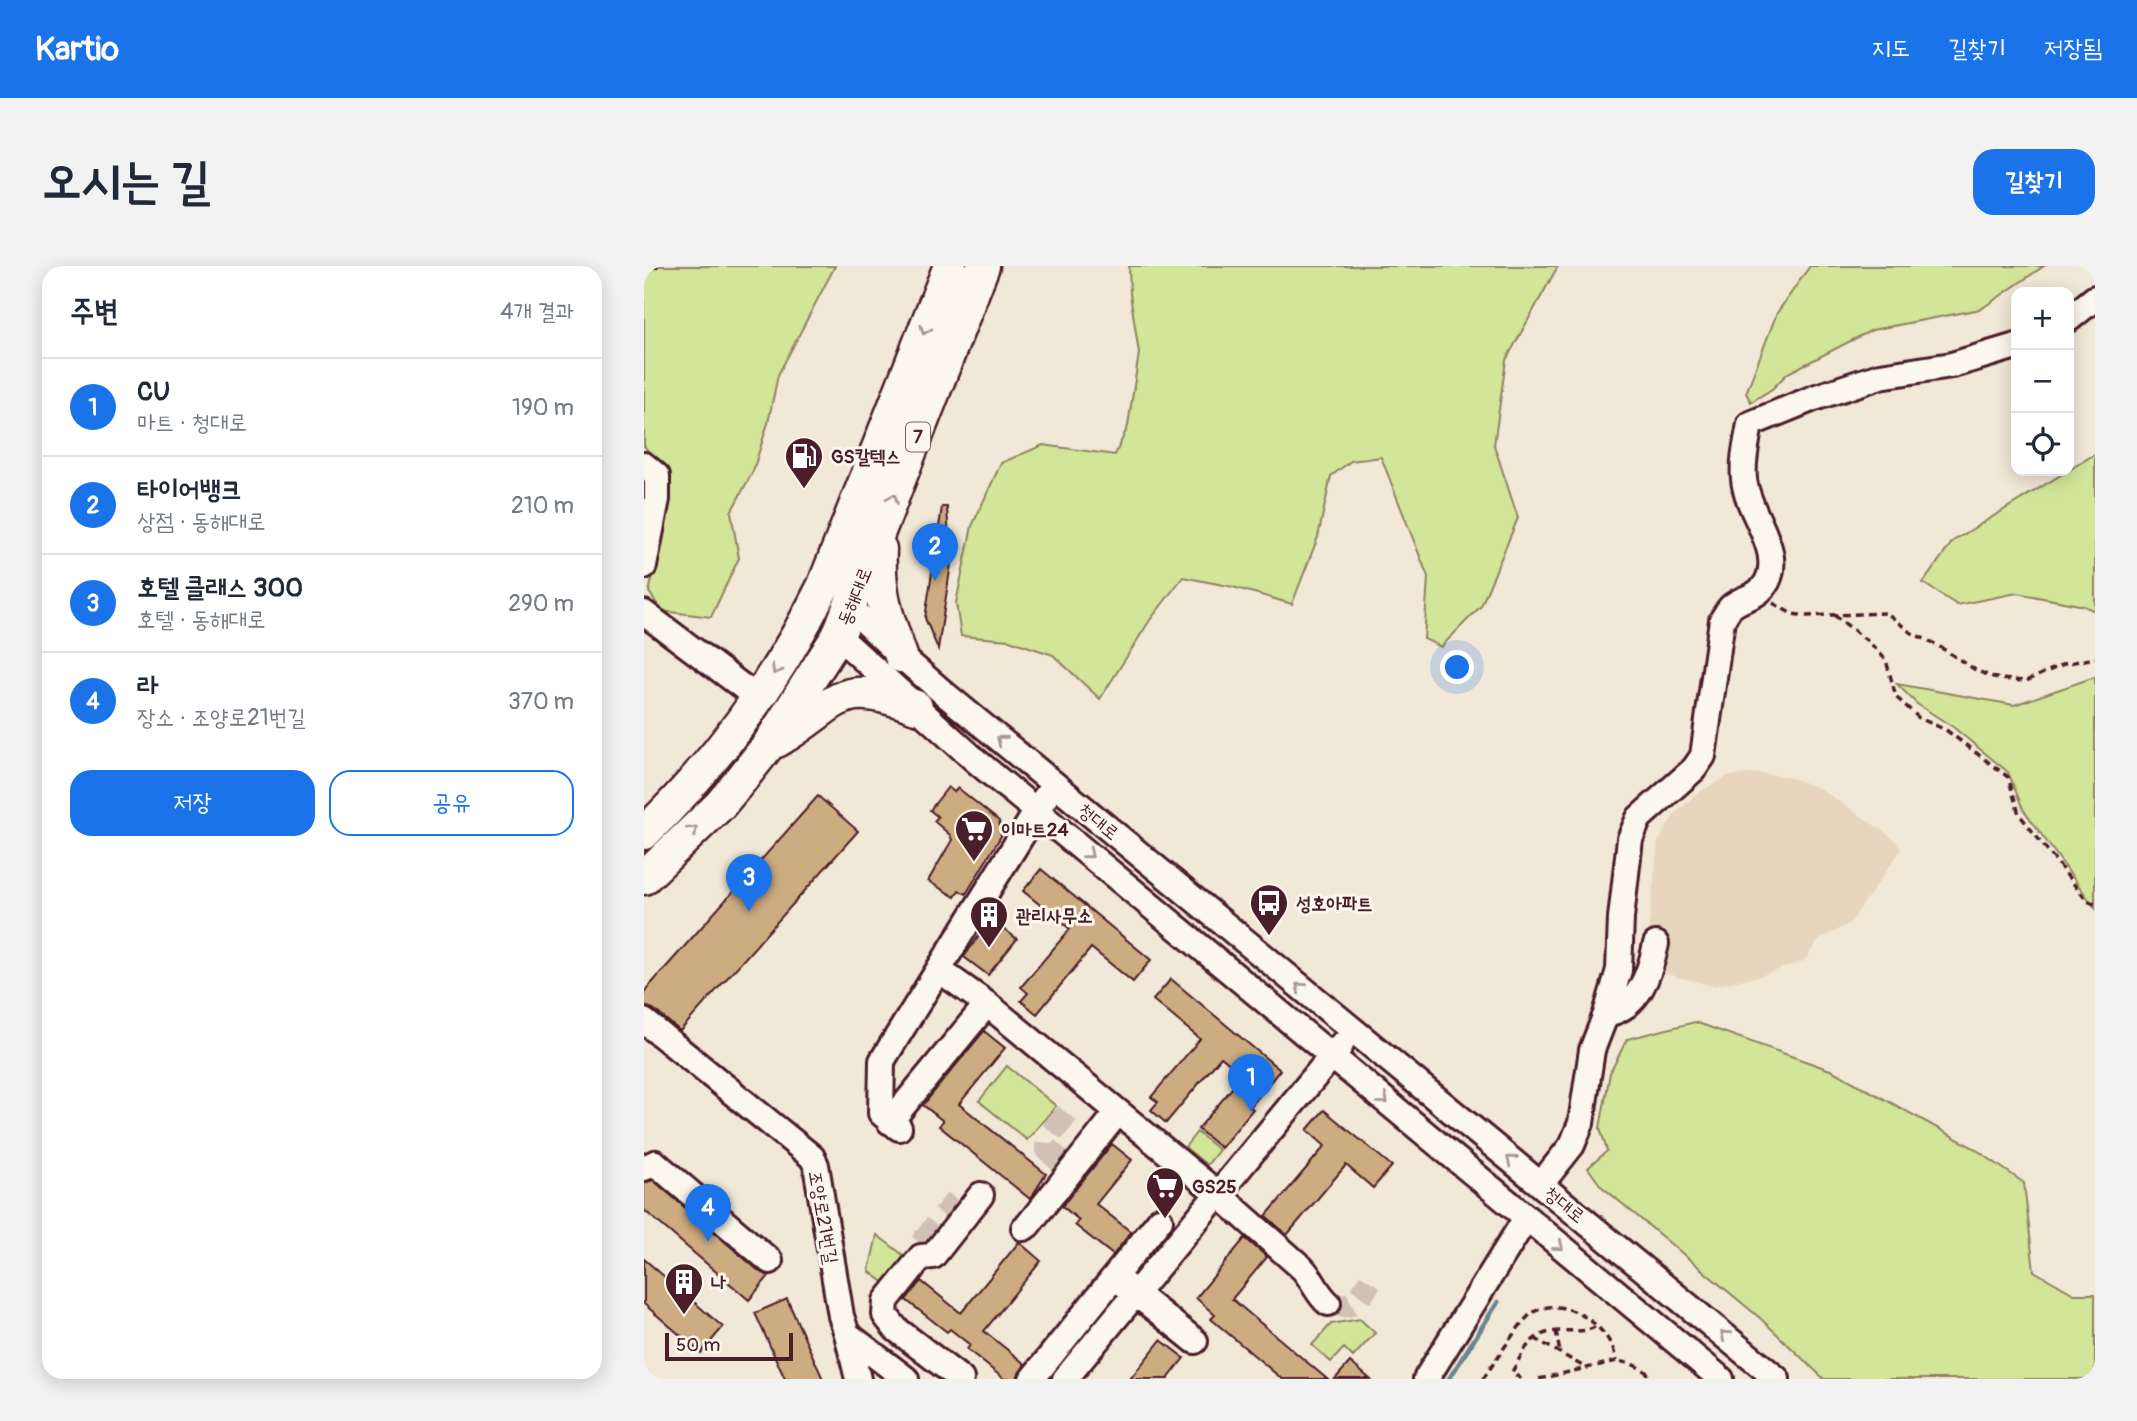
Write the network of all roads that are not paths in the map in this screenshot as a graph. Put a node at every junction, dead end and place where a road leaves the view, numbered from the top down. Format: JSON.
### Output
{"nodes":[{"id":1,"x":950,"y":266,"type":"edge"},
{"id":2,"x":983,"y":266,"type":"edge"},
{"id":3,"x":2095,"y":298,"type":"edge"},
{"id":4,"x":2074,"y":315,"type":"edge"},
{"id":5,"x":2011,"y":347,"type":"edge"},
{"id":6,"x":644,"y":465,"type":"edge"},
{"id":7,"x":881,"y":530,"type":"junction"},
{"id":8,"x":644,"y":566,"type":"edge"},
{"id":9,"x":817,"y":598,"type":"junction"},
{"id":10,"x":850,"y":607,"type":"junction"},
{"id":11,"x":644,"y":613,"type":"edge"},
{"id":12,"x":838,"y":636,"type":"junction"},
{"id":13,"x":901,"y":656,"type":"junction"},
{"id":14,"x":759,"y":698,"type":"junction"},
{"id":15,"x":916,"y":707,"type":"junction"},
{"id":16,"x":767,"y":747,"type":"junction"},
{"id":17,"x":1054,"y":784,"type":"junction"},
{"id":18,"x":1036,"y":810,"type":"junction"},
{"id":19,"x":644,"y":833,"type":"edge"},
{"id":20,"x":644,"y":877,"type":"edge"},
{"id":21,"x":1656,"y":944,"type":"dead end"},
{"id":22,"x":939,"y":970,"type":"junction"},
{"id":23,"x":986,"y":1004,"type":"junction"},
{"id":24,"x":1606,"y":1014,"type":"junction"},
{"id":25,"x":644,"y":1021,"type":"edge"},
{"id":26,"x":1352,"y":1031,"type":"junction"},
{"id":27,"x":1332,"y":1056,"type":"junction"},
{"id":28,"x":1118,"y":1112,"type":"junction"},
{"id":29,"x":644,"y":1168,"type":"edge"},
{"id":30,"x":1541,"y":1184,"type":"junction"},
{"id":31,"x":969,"y":1193,"type":"dead end"},
{"id":32,"x":1218,"y":1194,"type":"junction"},
{"id":33,"x":1179,"y":1217,"type":"junction"},
{"id":34,"x":1526,"y":1219,"type":"junction"},
{"id":35,"x":1024,"y":1228,"type":"dead end"},
{"id":36,"x":770,"y":1261,"type":"dead end"},
{"id":37,"x":1129,"y":1288,"type":"junction"},
{"id":38,"x":1328,"y":1303,"type":"dead end"},
{"id":39,"x":847,"y":1334,"type":"junction"},
{"id":40,"x":1195,"y":1341,"type":"dead end"},
{"id":41,"x":858,"y":1379,"type":"edge"},
{"id":42,"x":906,"y":1379,"type":"edge"},
{"id":43,"x":961,"y":1379,"type":"edge"},
{"id":44,"x":1032,"y":1379,"type":"edge"},
{"id":45,"x":1065,"y":1379,"type":"edge"},
{"id":46,"x":1426,"y":1379,"type":"edge"},
{"id":47,"x":1721,"y":1379,"type":"edge"},
{"id":48,"x":1777,"y":1379,"type":"edge"}],
"edges":[{"from":1,"to":9,"type":"main road","name":"동해대로","number":"7","one_way":true},
{"from":7,"to":2,"type":"main road","name":"동해대로","number":"7","one_way":true},
{"from":3,"to":4,"type":"street"},
{"from":5,"to":24,"type":"street"},
{"from":6,"to":8,"type":"street"},
{"from":7,"to":10,"type":"main road","name":"동해대로","number":"7"},
{"from":7,"to":13,"type":"main road"},
{"from":9,"to":10,"type":"main road"},
{"from":9,"to":12,"type":"main road"},
{"from":9,"to":14,"type":"main road","name":"동해대로","number":"7","one_way":true},
{"from":10,"to":12,"type":"main road","name":"동해대로","number":"7"},
{"from":10,"to":13,"type":"street","name":"청대로"},
{"from":11,"to":14,"type":"street"},
{"from":12,"to":15,"type":"street","name":"청대로"},
{"from":12,"to":16,"type":"main road","name":"동해대로","number":"7"},
{"from":17,"to":13,"type":"street","name":"청대로","one_way":true},
{"from":14,"to":19,"type":"main road","name":"동해대로","number":"7"},
{"from":15,"to":16,"type":"main road"},
{"from":15,"to":18,"type":"street","name":"청대로"},
{"from":20,"to":16,"type":"main road","name":"동해대로","number":"7","one_way":true},
{"from":17,"to":18,"type":"street"},
{"from":26,"to":17,"type":"street","name":"청대로","one_way":true},
{"from":18,"to":22,"type":"street"},
{"from":18,"to":27,"type":"street","name":"청대로","one_way":true},
{"from":21,"to":24,"type":"street"},
{"from":22,"to":23,"type":"street"},
{"from":22,"to":23,"type":"street"},
{"from":23,"to":28,"type":"street"},
{"from":24,"to":30,"type":"street"},
{"from":25,"to":39,"type":"street","name":"조양로21번길"},
{"from":26,"to":27,"type":"street"},
{"from":30,"to":26,"type":"street","name":"청대로","one_way":true},
{"from":27,"to":32,"type":"street"},
{"from":27,"to":34,"type":"street","name":"청대로","one_way":true},
{"from":28,"to":32,"type":"street"},
{"from":28,"to":35,"type":"street"},
{"from":29,"to":36,"type":"street"},
{"from":48,"to":30,"type":"street","name":"청대로","one_way":true},
{"from":31,"to":43,"type":"street"},
{"from":32,"to":33,"type":"street"},
{"from":32,"to":38,"type":"street"},
{"from":33,"to":37,"type":"street"},
{"from":33,"to":44,"type":"street"},
{"from":34,"to":46,"type":"street"},
{"from":34,"to":47,"type":"street","name":"청대로","one_way":true},
{"from":37,"to":40,"type":"street"},
{"from":37,"to":45,"type":"street"},
{"from":39,"to":41,"type":"street","name":"조양로21번길"},
{"from":39,"to":42,"type":"street"}]}
